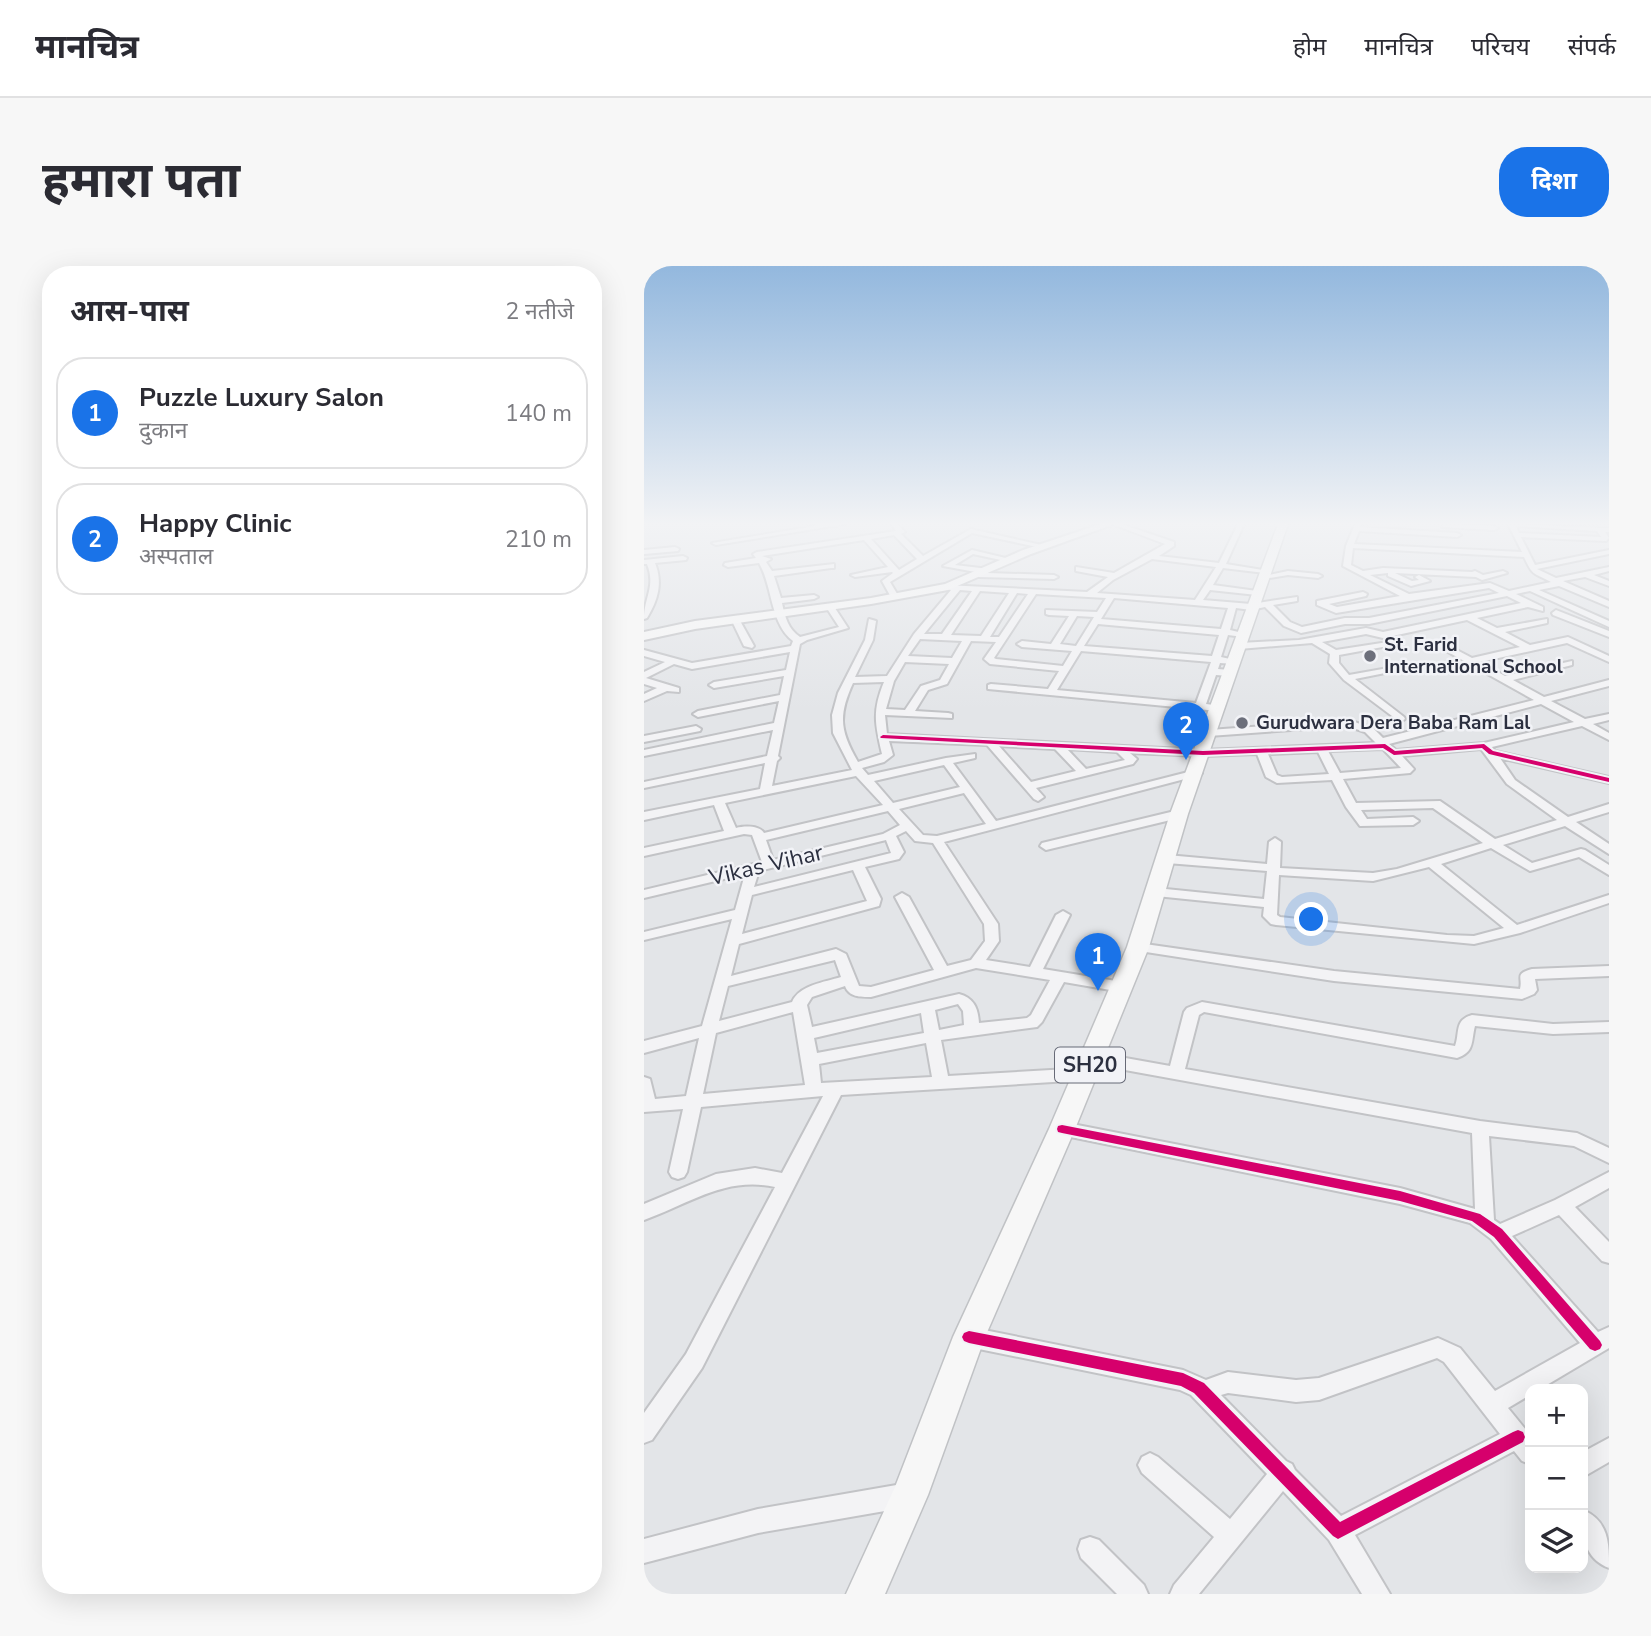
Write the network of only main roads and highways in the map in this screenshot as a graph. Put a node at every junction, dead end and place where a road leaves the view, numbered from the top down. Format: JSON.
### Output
{"nodes":[{"id":1,"x":1259,"y":586,"type":"edge"},
{"id":2,"x":865,"y":1594,"type":"edge"}],
"edges":[{"from":1,"to":2,"type":"main road","number":"SH20"}]}
